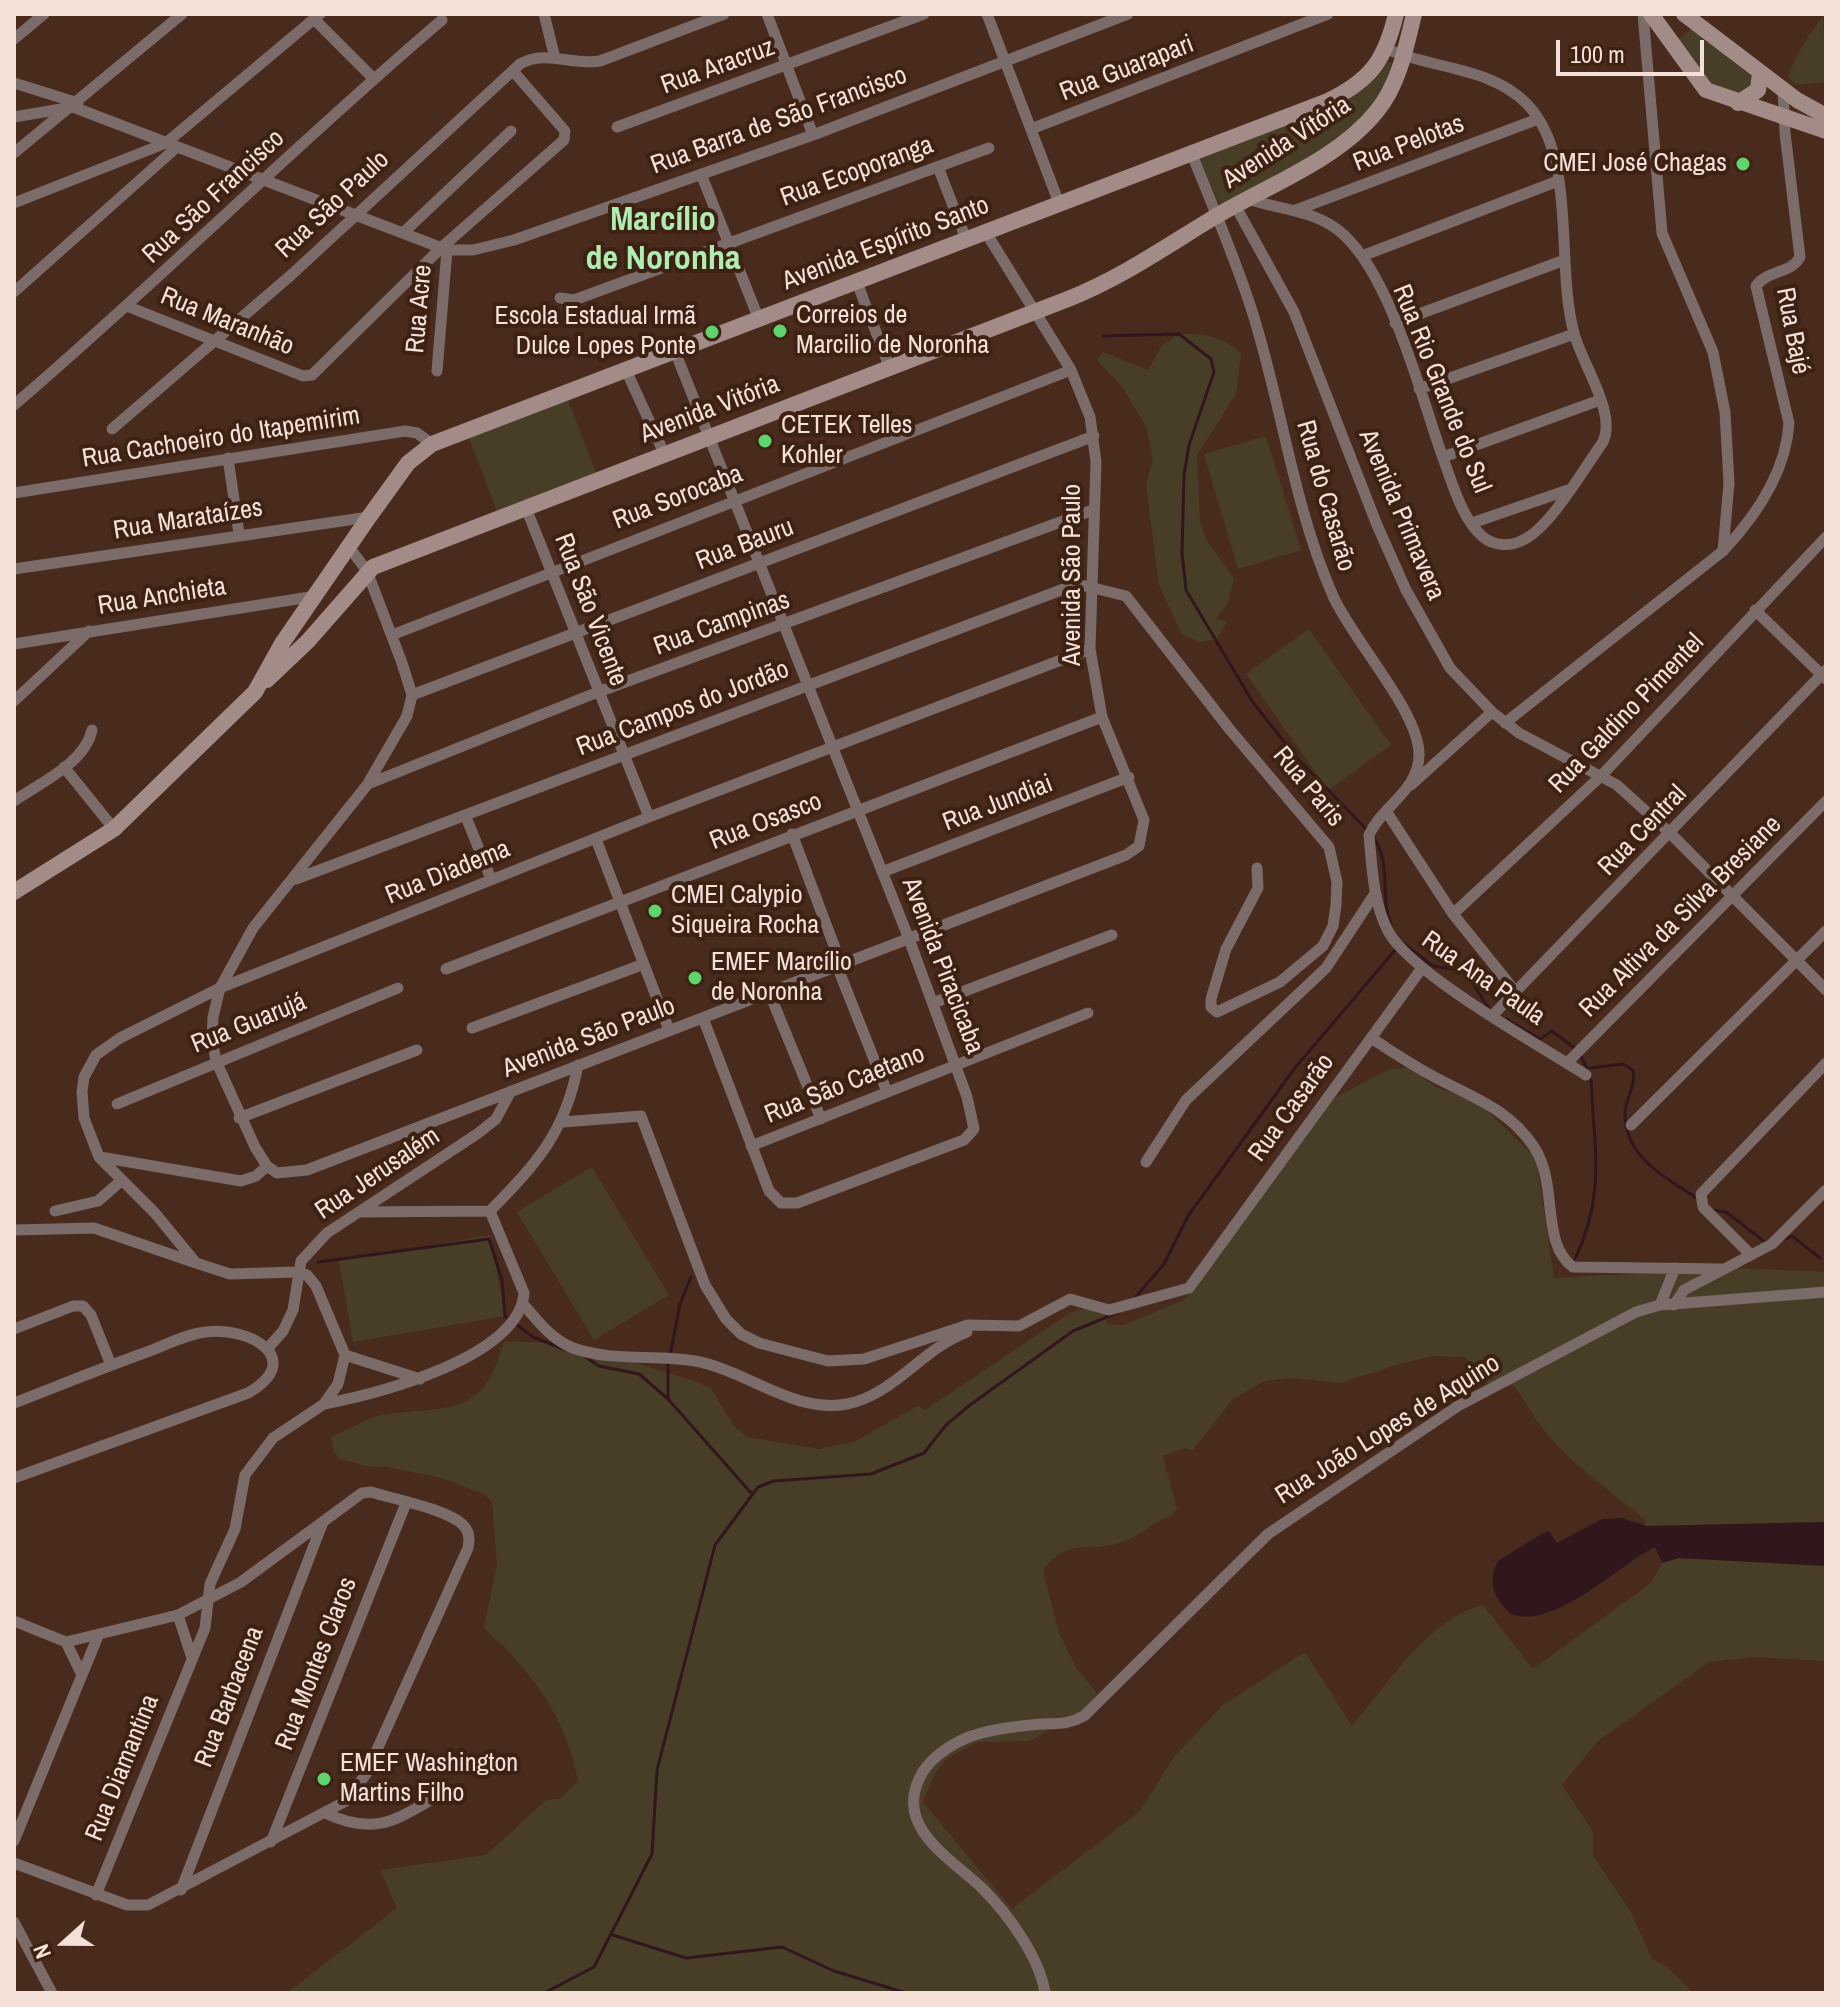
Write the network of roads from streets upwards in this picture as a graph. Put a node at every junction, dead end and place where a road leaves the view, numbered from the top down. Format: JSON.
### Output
{"nodes":[{"id":1,"x":44,"y":14,"type":"edge"},
{"id":2,"x":182,"y":14,"type":"edge"},
{"id":3,"x":544,"y":14,"type":"edge"},
{"id":4,"x":724,"y":14,"type":"edge"},
{"id":5,"x":767,"y":14,"type":"edge"},
{"id":6,"x":924,"y":14,"type":"edge"},
{"id":7,"x":987,"y":14,"type":"edge"},
{"id":8,"x":1128,"y":14,"type":"edge"},
{"id":9,"x":1328,"y":14,"type":"edge"},
{"id":10,"x":1396,"y":14,"type":"edge"},
{"id":11,"x":1414,"y":14,"type":"edge"},
{"id":12,"x":1643,"y":14,"type":"edge"},
{"id":13,"x":1651,"y":14,"type":"edge"},
{"id":14,"x":317,"y":16,"type":"edge"},
{"id":15,"x":1690,"y":19,"type":"edge"},
{"id":16,"x":442,"y":20,"type":"dead end"},
{"id":17,"x":14,"y":39,"type":"edge"},
{"id":18,"x":1648,"y":39,"type":"junction"},
{"id":19,"x":1672,"y":39,"type":"junction"},
{"id":20,"x":1387,"y":49,"type":"junction"},
{"id":21,"x":555,"y":58,"type":"junction"},
{"id":22,"x":1004,"y":59,"type":"junction"},
{"id":23,"x":1402,"y":60,"type":"junction"},
{"id":24,"x":788,"y":66,"type":"junction"},
{"id":25,"x":513,"y":71,"type":"junction"},
{"id":26,"x":1760,"y":73,"type":"junction"},
{"id":27,"x":373,"y":78,"type":"junction"},
{"id":28,"x":14,"y":83,"type":"edge"},
{"id":29,"x":1783,"y":90,"type":"junction"},
{"id":30,"x":1738,"y":103,"type":"junction"},
{"id":31,"x":76,"y":105,"type":"junction"},
{"id":32,"x":1826,"y":116,"type":"edge"},
{"id":33,"x":14,"y":117,"type":"edge"},
{"id":34,"x":1538,"y":119,"type":"junction"},
{"id":35,"x":1787,"y":119,"type":"junction"},
{"id":36,"x":617,"y":127,"type":"dead end"},
{"id":37,"x":1031,"y":129,"type":"junction"},
{"id":38,"x":511,"y":131,"type":"dead end"},
{"id":39,"x":1826,"y":131,"type":"edge"},
{"id":40,"x":813,"y":135,"type":"junction"},
{"id":41,"x":172,"y":145,"type":"junction"},
{"id":42,"x":989,"y":148,"type":"dead end"},
{"id":43,"x":1191,"y":152,"type":"junction"},
{"id":44,"x":14,"y":153,"type":"edge"},
{"id":45,"x":938,"y":167,"type":"junction"},
{"id":46,"x":701,"y":174,"type":"junction"},
{"id":47,"x":263,"y":181,"type":"junction"},
{"id":48,"x":1558,"y":181,"type":"junction"},
{"id":49,"x":14,"y":203,"type":"edge"},
{"id":50,"x":1059,"y":203,"type":"junction"},
{"id":51,"x":1242,"y":203,"type":"junction"},
{"id":52,"x":1296,"y":210,"type":"junction"},
{"id":53,"x":356,"y":213,"type":"junction"},
{"id":54,"x":1217,"y":216,"type":"junction"},
{"id":55,"x":985,"y":231,"type":"junction"},
{"id":56,"x":404,"y":232,"type":"junction"},
{"id":57,"x":966,"y":239,"type":"junction"},
{"id":58,"x":729,"y":242,"type":"junction"},
{"id":59,"x":444,"y":248,"type":"junction"},
{"id":60,"x":1362,"y":256,"type":"junction"},
{"id":61,"x":1562,"y":261,"type":"junction"},
{"id":62,"x":856,"y":280,"type":"junction"},
{"id":63,"x":14,"y":292,"type":"edge"},
{"id":64,"x":560,"y":298,"type":"dead end"},
{"id":65,"x":129,"y":307,"type":"junction"},
{"id":66,"x":1034,"y":311,"type":"junction"},
{"id":67,"x":758,"y":317,"type":"junction"},
{"id":68,"x":1395,"y":323,"type":"junction"},
{"id":69,"x":1574,"y":334,"type":"junction"},
{"id":70,"x":215,"y":341,"type":"junction"},
{"id":71,"x":674,"y":349,"type":"junction"},
{"id":72,"x":889,"y":366,"type":"junction"},
{"id":73,"x":625,"y":368,"type":"junction"},
{"id":74,"x":1071,"y":370,"type":"junction"},
{"id":75,"x":437,"y":371,"type":"dead end"},
{"id":76,"x":1419,"y":389,"type":"junction"},
{"id":77,"x":1600,"y":400,"type":"junction"},
{"id":78,"x":14,"y":405,"type":"edge"},
{"id":79,"x":112,"y":429,"type":"dead end"},
{"id":80,"x":1094,"y":436,"type":"junction"},
{"id":81,"x":709,"y":437,"type":"junction"},
{"id":82,"x":432,"y":444,"type":"junction"},
{"id":83,"x":664,"y":453,"type":"junction"},
{"id":84,"x":1443,"y":457,"type":"junction"},
{"id":85,"x":228,"y":458,"type":"junction"},
{"id":86,"x":1568,"y":490,"type":"junction"},
{"id":87,"x":14,"y":493,"type":"edge"},
{"id":88,"x":734,"y":500,"type":"junction"},
{"id":89,"x":526,"y":508,"type":"junction"},
{"id":90,"x":1093,"y":510,"type":"junction"},
{"id":91,"x":369,"y":517,"type":"junction"},
{"id":92,"x":1472,"y":523,"type":"junction"},
{"id":93,"x":239,"y":534,"type":"junction"},
{"id":94,"x":1826,"y":537,"type":"edge"},
{"id":95,"x":349,"y":547,"type":"junction"},
{"id":96,"x":1723,"y":551,"type":"junction"},
{"id":97,"x":760,"y":563,"type":"junction"},
{"id":98,"x":14,"y":569,"type":"edge"},
{"id":99,"x":367,"y":571,"type":"junction"},
{"id":100,"x":551,"y":571,"type":"junction"},
{"id":101,"x":1090,"y":585,"type":"junction"},
{"id":102,"x":317,"y":596,"type":"junction"},
{"id":103,"x":1755,"y":610,"type":"junction"},
{"id":104,"x":784,"y":626,"type":"junction"},
{"id":105,"x":89,"y":631,"type":"junction"},
{"id":106,"x":575,"y":633,"type":"junction"},
{"id":107,"x":392,"y":635,"type":"junction"},
{"id":108,"x":14,"y":644,"type":"edge"},
{"id":109,"x":291,"y":647,"type":"junction"},
{"id":110,"x":1090,"y":649,"type":"junction"},
{"id":111,"x":1825,"y":675,"type":"edge"},
{"id":112,"x":807,"y":685,"type":"junction"},
{"id":113,"x":598,"y":692,"type":"junction"},
{"id":114,"x":412,"y":695,"type":"junction"},
{"id":115,"x":14,"y":701,"type":"edge"},
{"id":116,"x":1492,"y":712,"type":"junction"},
{"id":117,"x":1102,"y":717,"type":"junction"},
{"id":118,"x":1505,"y":723,"type":"junction"},
{"id":119,"x":92,"y":730,"type":"dead end"},
{"id":120,"x":832,"y":747,"type":"junction"},
{"id":121,"x":623,"y":755,"type":"junction"},
{"id":122,"x":64,"y":767,"type":"junction"},
{"id":123,"x":1601,"y":776,"type":"junction"},
{"id":124,"x":1129,"y":777,"type":"junction"},
{"id":125,"x":367,"y":785,"type":"junction"},
{"id":126,"x":1408,"y":788,"type":"junction"},
{"id":127,"x":14,"y":801,"type":"edge"},
{"id":128,"x":1826,"y":801,"type":"edge"},
{"id":129,"x":858,"y":811,"type":"junction"},
{"id":130,"x":1386,"y":811,"type":"junction"},
{"id":131,"x":466,"y":817,"type":"junction"},
{"id":132,"x":649,"y":817,"type":"junction"},
{"id":133,"x":114,"y":829,"type":"junction"},
{"id":134,"x":792,"y":834,"type":"junction"},
{"id":135,"x":1671,"y":834,"type":"junction"},
{"id":136,"x":596,"y":839,"type":"junction"},
{"id":137,"x":1257,"y":868,"type":"dead end"},
{"id":138,"x":882,"y":872,"type":"junction"},
{"id":139,"x":491,"y":879,"type":"junction"},
{"id":140,"x":294,"y":880,"type":"junction"},
{"id":141,"x":14,"y":892,"type":"edge"},
{"id":142,"x":1374,"y":895,"type":"junction"},
{"id":143,"x":1734,"y":898,"type":"junction"},
{"id":144,"x":621,"y":903,"type":"junction"},
{"id":145,"x":1453,"y":914,"type":"junction"},
{"id":146,"x":1826,"y":931,"type":"edge"},
{"id":147,"x":1112,"y":935,"type":"dead end"},
{"id":148,"x":909,"y":939,"type":"junction"},
{"id":149,"x":1797,"y":962,"type":"junction"},
{"id":150,"x":644,"y":964,"type":"junction"},
{"id":151,"x":839,"y":965,"type":"junction"},
{"id":152,"x":1422,"y":968,"type":"junction"},
{"id":153,"x":446,"y":969,"type":"dead end"},
{"id":154,"x":220,"y":988,"type":"junction"},
{"id":155,"x":398,"y":988,"type":"dead end"},
{"id":156,"x":1826,"y":990,"type":"edge"},
{"id":157,"x":1515,"y":991,"type":"junction"},
{"id":158,"x":769,"y":992,"type":"junction"},
{"id":159,"x":933,"y":1003,"type":"junction"},
{"id":160,"x":1088,"y":1013,"type":"dead end"},
{"id":161,"x":1493,"y":1015,"type":"junction"},
{"id":162,"x":703,"y":1018,"type":"junction"},
{"id":163,"x":472,"y":1028,"type":"dead end"},
{"id":164,"x":669,"y":1030,"type":"junction"},
{"id":165,"x":1371,"y":1038,"type":"junction"},
{"id":166,"x":417,"y":1050,"type":"dead end"},
{"id":167,"x":216,"y":1061,"type":"junction"},
{"id":168,"x":1567,"y":1063,"type":"junction"},
{"id":169,"x":1826,"y":1063,"type":"edge"},
{"id":170,"x":578,"y":1065,"type":"junction"},
{"id":171,"x":956,"y":1065,"type":"junction"},
{"id":172,"x":1586,"y":1075,"type":"dead end"},
{"id":173,"x":511,"y":1091,"type":"junction"},
{"id":174,"x":887,"y":1092,"type":"junction"},
{"id":175,"x":117,"y":1104,"type":"dead end"},
{"id":176,"x":239,"y":1118,"type":"junction"},
{"id":177,"x":821,"y":1119,"type":"junction"},
{"id":178,"x":563,"y":1122,"type":"junction"},
{"id":179,"x":1631,"y":1125,"type":"dead end"},
{"id":180,"x":751,"y":1146,"type":"junction"},
{"id":181,"x":99,"y":1157,"type":"junction"},
{"id":182,"x":1146,"y":1162,"type":"dead end"},
{"id":183,"x":267,"y":1166,"type":"junction"},
{"id":184,"x":122,"y":1180,"type":"junction"},
{"id":185,"x":1825,"y":1193,"type":"edge"},
{"id":186,"x":55,"y":1211,"type":"dead end"},
{"id":187,"x":490,"y":1211,"type":"junction"},
{"id":188,"x":359,"y":1212,"type":"junction"},
{"id":189,"x":14,"y":1230,"type":"edge"},
{"id":190,"x":1751,"y":1255,"type":"junction"},
{"id":191,"x":196,"y":1263,"type":"junction"},
{"id":192,"x":1675,"y":1268,"type":"junction"},
{"id":193,"x":1723,"y":1269,"type":"junction"},
{"id":194,"x":297,"y":1272,"type":"junction"},
{"id":195,"x":1826,"y":1292,"type":"edge"},
{"id":196,"x":523,"y":1304,"type":"junction"},
{"id":197,"x":1660,"y":1305,"type":"junction"},
{"id":198,"x":1674,"y":1305,"type":"junction"},
{"id":199,"x":983,"y":1327,"type":"junction"},
{"id":200,"x":14,"y":1329,"type":"edge"},
{"id":201,"x":268,"y":1348,"type":"junction"},
{"id":202,"x":345,"y":1355,"type":"junction"},
{"id":203,"x":111,"y":1365,"type":"junction"},
{"id":204,"x":421,"y":1379,"type":"junction"},
{"id":205,"x":14,"y":1403,"type":"edge"},
{"id":206,"x":324,"y":1404,"type":"junction"},
{"id":207,"x":14,"y":1478,"type":"edge"},
{"id":208,"x":406,"y":1503,"type":"junction"},
{"id":209,"x":323,"y":1522,"type":"junction"},
{"id":210,"x":207,"y":1601,"type":"junction"},
{"id":211,"x":178,"y":1615,"type":"junction"},
{"id":212,"x":14,"y":1621,"type":"edge"},
{"id":213,"x":98,"y":1636,"type":"junction"},
{"id":214,"x":66,"y":1642,"type":"junction"},
{"id":215,"x":192,"y":1659,"type":"junction"},
{"id":216,"x":81,"y":1673,"type":"junction"},
{"id":217,"x":445,"y":1792,"type":"dead end"},
{"id":218,"x":325,"y":1813,"type":"junction"},
{"id":219,"x":14,"y":1841,"type":"edge"},
{"id":220,"x":271,"y":1842,"type":"junction"},
{"id":221,"x":14,"y":1863,"type":"edge"},
{"id":222,"x":181,"y":1890,"type":"junction"},
{"id":223,"x":96,"y":1895,"type":"junction"},
{"id":224,"x":14,"y":1922,"type":"edge"},
{"id":225,"x":52,"y":1993,"type":"edge"},
{"id":226,"x":1045,"y":1993,"type":"edge"}],
"edges":[{"from":1,"to":17,"type":"street"},
{"from":2,"to":31,"type":"street"},
{"from":3,"to":21,"type":"street"},
{"from":4,"to":21,"type":"street","name":"Rua São Paulo"},
{"from":5,"to":24,"type":"street"},
{"from":6,"to":24,"type":"street","name":"Rua Aracruz"},
{"from":7,"to":22,"type":"street"},
{"from":8,"to":22,"type":"street","name":"Rua Barra de São Francisco"},
{"from":9,"to":37,"type":"street","name":"Rua Guarapari"},
{"from":10,"to":20,"type":"street","name":"Avenida Espírito Santo"},
{"from":11,"to":23,"type":"street","name":"Avenida Vitória"},
{"from":12,"to":18,"type":"street"},
{"from":13,"to":19,"type":"street"},
{"from":14,"to":27,"type":"street"},
{"from":14,"to":41,"type":"street"},
{"from":15,"to":19,"type":"street"},
{"from":15,"to":26,"type":"street"},
{"from":16,"to":27,"type":"street","name":"Rua São Francisco"},
{"from":18,"to":19,"type":"street"},
{"from":18,"to":96,"type":"street"},
{"from":19,"to":30,"type":"street"},
{"from":20,"to":23,"type":"street","name":"Rua Rio Grande do Sul"},
{"from":20,"to":43,"type":"street","name":"Avenida Espírito Santo"},
{"from":21,"to":25,"type":"street","name":"Rua São Paulo"},
{"from":22,"to":37,"type":"street"},
{"from":22,"to":40,"type":"street","name":"Rua Barra de São Francisco"},
{"from":23,"to":34,"type":"street","name":"Rua Rio Grande do Sul"},
{"from":23,"to":51,"type":"street","name":"Avenida Vitória"},
{"from":24,"to":36,"type":"street","name":"Rua Aracruz"},
{"from":24,"to":40,"type":"street"},
{"from":25,"to":53,"type":"street","name":"Rua São Paulo"},
{"from":25,"to":59,"type":"street"},
{"from":26,"to":29,"type":"street"},
{"from":26,"to":30,"type":"street"},
{"from":27,"to":47,"type":"street","name":"Rua São Francisco"},
{"from":28,"to":31,"type":"street"},
{"from":29,"to":32,"type":"street"},
{"from":29,"to":35,"type":"street","name":"Rua Bajé"},
{"from":30,"to":35,"type":"street"},
{"from":31,"to":33,"type":"street"},
{"from":31,"to":41,"type":"street"},
{"from":31,"to":44,"type":"street"},
{"from":34,"to":48,"type":"street","name":"Rua Rio Grande do Sul"},
{"from":34,"to":52,"type":"street","name":"Rua Pelotas"},
{"from":35,"to":39,"type":"street"},
{"from":35,"to":96,"type":"street","name":"Rua Bajé"},
{"from":37,"to":50,"type":"street"},
{"from":38,"to":56,"type":"street"},
{"from":40,"to":46,"type":"street","name":"Rua Barra de São Francisco"},
{"from":41,"to":47,"type":"street"},
{"from":41,"to":49,"type":"street"},
{"from":41,"to":63,"type":"street"},
{"from":42,"to":45,"type":"street","name":"Rua Ecoporanga"},
{"from":43,"to":50,"type":"street","name":"Avenida Espírito Santo"},
{"from":43,"to":54,"type":"street","name":"Avenida Vitória"},
{"from":45,"to":57,"type":"street"},
{"from":45,"to":58,"type":"street","name":"Rua Ecoporanga"},
{"from":46,"to":58,"type":"street"},
{"from":46,"to":59,"type":"street","name":"Rua Barra de São Francisco"},
{"from":47,"to":53,"type":"street"},
{"from":47,"to":65,"type":"street","name":"Rua São Francisco"},
{"from":48,"to":60,"type":"street"},
{"from":48,"to":61,"type":"street","name":"Rua Rio Grande do Sul"},
{"from":50,"to":55,"type":"street","name":"Avenida Espírito Santo"},
{"from":51,"to":52,"type":"street","name":"Rua Rio Grande do Sul"},
{"from":51,"to":54,"type":"street","name":"Avenida Vitória"},
{"from":51,"to":116,"type":"street","name":"Avenida Primavera"},
{"from":52,"to":60,"type":"street","name":"Rua Rio Grande do Sul"},
{"from":53,"to":56,"type":"street"},
{"from":53,"to":70,"type":"street","name":"Rua São Paulo"},
{"from":54,"to":66,"type":"street","name":"Avenida Vitória"},
{"from":54,"to":126,"type":"street","name":"Rua do Casarão"},
{"from":55,"to":57,"type":"street","name":"Avenida Espírito Santo"},
{"from":55,"to":66,"type":"street","name":"Avenida São Paulo"},
{"from":56,"to":59,"type":"street"},
{"from":57,"to":62,"type":"street","name":"Avenida Espírito Santo"},
{"from":58,"to":64,"type":"street","name":"Rua Ecoporanga"},
{"from":58,"to":67,"type":"street"},
{"from":59,"to":70,"type":"street","name":"Rua Maranhão"},
{"from":59,"to":75,"type":"street","name":"Rua Acre"},
{"from":60,"to":68,"type":"street","name":"Rua Rio Grande do Sul"},
{"from":61,"to":68,"type":"street"},
{"from":61,"to":69,"type":"street","name":"Rua Rio Grande do Sul"},
{"from":62,"to":67,"type":"street","name":"Avenida Espírito Santo"},
{"from":62,"to":72,"type":"street"},
{"from":65,"to":70,"type":"street","name":"Rua Maranhão"},
{"from":65,"to":78,"type":"street","name":"Rua São Francisco"},
{"from":66,"to":72,"type":"street","name":"Avenida Vitória"},
{"from":66,"to":74,"type":"street","name":"Avenida São Paulo"},
{"from":67,"to":71,"type":"street","name":"Avenida Espírito Santo"},
{"from":68,"to":76,"type":"street","name":"Rua Rio Grande do Sul"},
{"from":69,"to":76,"type":"street"},
{"from":69,"to":77,"type":"street","name":"Rua Rio Grande do Sul"},
{"from":70,"to":79,"type":"street","name":"Rua São Paulo"},
{"from":71,"to":73,"type":"street","name":"Avenida Espírito Santo"},
{"from":71,"to":81,"type":"street","name":"Avenida Piracicaba"},
{"from":72,"to":81,"type":"street","name":"Avenida Vitória"},
{"from":73,"to":82,"type":"street","name":"Avenida Espírito Santo"},
{"from":73,"to":83,"type":"street"},
{"from":74,"to":80,"type":"street","name":"Avenida São Paulo"},
{"from":74,"to":88,"type":"street","name":"Rua Sorocaba"},
{"from":76,"to":84,"type":"street","name":"Rua Rio Grande do Sul"},
{"from":77,"to":84,"type":"street"},
{"from":77,"to":86,"type":"street","name":"Rua Rio Grande do Sul"},
{"from":80,"to":90,"type":"street","name":"Avenida São Paulo"},
{"from":80,"to":97,"type":"street","name":"Rua Bauru"},
{"from":81,"to":83,"type":"street","name":"Avenida Vitória"},
{"from":81,"to":88,"type":"street","name":"Avenida Piracicaba"},
{"from":82,"to":85,"type":"street","name":"Rua Cachoeiro do Itapemirim"},
{"from":82,"to":91,"type":"street","name":"Avenida Espírito Santo"},
{"from":83,"to":89,"type":"street","name":"Avenida Vitória"},
{"from":84,"to":92,"type":"street","name":"Rua Rio Grande do Sul"},
{"from":85,"to":87,"type":"street","name":"Rua Cachoeiro do Itapemirim"},
{"from":85,"to":93,"type":"street"},
{"from":86,"to":92,"type":"street"},
{"from":86,"to":92,"type":"street","name":"Rua Rio Grande do Sul"},
{"from":88,"to":97,"type":"street","name":"Avenida Piracicaba"},
{"from":88,"to":100,"type":"street","name":"Rua Sorocaba"},
{"from":89,"to":99,"type":"street","name":"Avenida Vitória"},
{"from":89,"to":100,"type":"street","name":"Rua São Vicente"},
{"from":90,"to":101,"type":"street","name":"Avenida São Paulo"},
{"from":90,"to":104,"type":"street","name":"Rua Campinas"},
{"from":91,"to":93,"type":"street","name":"Rua Marataízes"},
{"from":91,"to":95,"type":"street","name":"Avenida Espírito Santo"},
{"from":93,"to":98,"type":"street","name":"Rua Marataízes"},
{"from":94,"to":103,"type":"street","name":"Rua Galdino Pimentel"},
{"from":95,"to":99,"type":"street"},
{"from":95,"to":102,"type":"street","name":"Avenida Espírito Santo"},
{"from":96,"to":118,"type":"street","name":"Rua Bajé"},
{"from":97,"to":104,"type":"street","name":"Avenida Piracicaba"},
{"from":97,"to":106,"type":"street","name":"Rua Bauru"},
{"from":99,"to":107,"type":"street"},
{"from":99,"to":109,"type":"street","name":"Avenida Vitória"},
{"from":100,"to":106,"type":"street","name":"Rua São Vicente"},
{"from":100,"to":107,"type":"street","name":"Rua Sorocaba"},
{"from":101,"to":110,"type":"street","name":"Avenida São Paulo"},
{"from":101,"to":112,"type":"street","name":"Rua Campos do Jordão"},
{"from":101,"to":137,"type":"street","name":"Rua Paris"},
{"from":102,"to":105,"type":"street","name":"Rua Anchieta"},
{"from":102,"to":109,"type":"street","name":"Avenida Espírito Santo"},
{"from":103,"to":111,"type":"street"},
{"from":103,"to":123,"type":"street","name":"Rua Galdino Pimentel"},
{"from":104,"to":112,"type":"street","name":"Avenida Piracicaba"},
{"from":104,"to":113,"type":"street","name":"Rua Campinas"},
{"from":105,"to":108,"type":"street","name":"Rua Anchieta"},
{"from":105,"to":115,"type":"street"},
{"from":106,"to":113,"type":"street","name":"Rua São Vicente"},
{"from":106,"to":114,"type":"street","name":"Rua Bauru"},
{"from":107,"to":114,"type":"street"},
{"from":109,"to":133,"type":"street","name":"Avenida Espírito Santo"},
{"from":110,"to":117,"type":"street","name":"Avenida São Paulo"},
{"from":110,"to":120,"type":"street","name":"Rua Diadema"},
{"from":111,"to":135,"type":"street","name":"Rua Central"},
{"from":112,"to":120,"type":"street","name":"Avenida Piracicaba"},
{"from":112,"to":121,"type":"street","name":"Rua Campos do Jordão"},
{"from":113,"to":121,"type":"street","name":"Rua São Vicente"},
{"from":113,"to":125,"type":"street","name":"Rua Campinas"},
{"from":114,"to":125,"type":"street"},
{"from":116,"to":118,"type":"street","name":"Avenida Primavera"},
{"from":116,"to":126,"type":"street"},
{"from":117,"to":124,"type":"street","name":"Avenida São Paulo"},
{"from":117,"to":129,"type":"street","name":"Rua Osasco"},
{"from":118,"to":123,"type":"street","name":"Avenida Primavera"},
{"from":119,"to":122,"type":"street"},
{"from":120,"to":129,"type":"street","name":"Avenida Piracicaba"},
{"from":120,"to":132,"type":"street","name":"Rua Diadema"},
{"from":121,"to":131,"type":"street","name":"Rua Campos do Jordão"},
{"from":121,"to":132,"type":"street","name":"Rua São Vicente"},
{"from":122,"to":127,"type":"street"},
{"from":122,"to":133,"type":"street"},
{"from":123,"to":135,"type":"street","name":"Avenida Primavera"},
{"from":123,"to":145,"type":"street","name":"Rua Galdino Pimentel"},
{"from":124,"to":138,"type":"street","name":"Rua Jundiai"},
{"from":124,"to":148,"type":"street","name":"Avenida São Paulo"},
{"from":125,"to":140,"type":"street"},
{"from":126,"to":130,"type":"street","name":"Rua do Casarão"},
{"from":128,"to":143,"type":"street","name":"Rua Altiva da Silva Bresiane"},
{"from":129,"to":134,"type":"street","name":"Rua Osasco"},
{"from":129,"to":138,"type":"street","name":"Avenida Piracicaba"},
{"from":130,"to":142,"type":"street","name":"Rua Ana Paula"},
{"from":130,"to":145,"type":"street"},
{"from":131,"to":139,"type":"street"},
{"from":131,"to":140,"type":"street","name":"Rua Campos do Jordão"},
{"from":132,"to":136,"type":"street","name":"Rua Diadema"},
{"from":133,"to":141,"type":"street","name":"Avenida Espírito Santo"},
{"from":134,"to":144,"type":"street","name":"Rua Osasco"},
{"from":134,"to":151,"type":"street"},
{"from":135,"to":143,"type":"street","name":"Avenida Primavera"},
{"from":135,"to":157,"type":"street","name":"Rua Central"},
{"from":136,"to":139,"type":"street","name":"Rua Diadema"},
{"from":136,"to":144,"type":"street"},
{"from":138,"to":148,"type":"street","name":"Avenida Piracicaba"},
{"from":139,"to":154,"type":"street","name":"Rua Diadema"},
{"from":140,"to":154,"type":"street"},
{"from":142,"to":152,"type":"street","name":"Rua Ana Paula"},
{"from":142,"to":182,"type":"street"},
{"from":143,"to":149,"type":"street","name":"Avenida Primavera"},
{"from":143,"to":168,"type":"street","name":"Rua Altiva da Silva Bresiane"},
{"from":144,"to":150,"type":"street"},
{"from":144,"to":153,"type":"street","name":"Rua Osasco"},
{"from":145,"to":157,"type":"street"},
{"from":146,"to":149,"type":"street"},
{"from":147,"to":159,"type":"street"},
{"from":148,"to":151,"type":"street","name":"Avenida São Paulo"},
{"from":148,"to":159,"type":"street","name":"Avenida Piracicaba"},
{"from":149,"to":156,"type":"street","name":"Avenida Primavera"},
{"from":149,"to":179,"type":"street"},
{"from":150,"to":163,"type":"street"},
{"from":150,"to":164,"type":"street"},
{"from":151,"to":158,"type":"street","name":"Avenida São Paulo"},
{"from":151,"to":174,"type":"street"},
{"from":152,"to":161,"type":"street","name":"Rua Ana Paula"},
{"from":152,"to":165,"type":"street","name":"Rua Casarão"},
{"from":154,"to":167,"type":"street"},
{"from":154,"to":181,"type":"street","name":"Rua Diadema"},
{"from":155,"to":167,"type":"street","name":"Rua Guarujá"},
{"from":157,"to":161,"type":"street","name":"Rua Central"},
{"from":158,"to":162,"type":"street","name":"Avenida São Paulo"},
{"from":158,"to":177,"type":"street"},
{"from":159,"to":171,"type":"street","name":"Avenida Piracicaba"},
{"from":160,"to":171,"type":"street","name":"Rua São Caetano"},
{"from":161,"to":168,"type":"street","name":"Rua Ana Paula"},
{"from":162,"to":164,"type":"street","name":"Avenida São Paulo"},
{"from":162,"to":180,"type":"street","name":"Avenida Piracicaba"},
{"from":164,"to":170,"type":"street","name":"Avenida São Paulo"},
{"from":165,"to":192,"type":"street"},
{"from":165,"to":199,"type":"street","name":"Rua Casarão"},
{"from":166,"to":176,"type":"street"},
{"from":167,"to":175,"type":"street","name":"Rua Guarujá"},
{"from":167,"to":176,"type":"street"},
{"from":168,"to":172,"type":"street","name":"Rua Ana Paula"},
{"from":169,"to":190,"type":"street"},
{"from":170,"to":173,"type":"street","name":"Avenida São Paulo"},
{"from":170,"to":178,"type":"street"},
{"from":171,"to":174,"type":"street","name":"Rua São Caetano"},
{"from":171,"to":180,"type":"street","name":"Avenida Piracicaba"},
{"from":173,"to":183,"type":"street","name":"Avenida São Paulo"},
{"from":173,"to":188,"type":"street","name":"Rua Jerusalém"},
{"from":174,"to":177,"type":"street","name":"Rua São Caetano"},
{"from":176,"to":183,"type":"street"},
{"from":177,"to":180,"type":"street","name":"Rua São Caetano"},
{"from":178,"to":187,"type":"street"},
{"from":178,"to":199,"type":"street","name":"Rua Casarão"},
{"from":181,"to":183,"type":"street"},
{"from":181,"to":184,"type":"street"},
{"from":184,"to":186,"type":"street"},
{"from":184,"to":191,"type":"street"},
{"from":185,"to":190,"type":"street"},
{"from":187,"to":188,"type":"street"},
{"from":187,"to":196,"type":"street"},
{"from":188,"to":194,"type":"street","name":"Rua Jerusalém"},
{"from":189,"to":191,"type":"street"},
{"from":190,"to":193,"type":"street"},
{"from":191,"to":194,"type":"street"},
{"from":192,"to":193,"type":"street"},
{"from":192,"to":197,"type":"street"},
{"from":193,"to":198,"type":"street"},
{"from":194,"to":201,"type":"street"},
{"from":194,"to":202,"type":"street"},
{"from":195,"to":198,"type":"street","name":"Rua João Lopes de Aquino"},
{"from":196,"to":199,"type":"street"},
{"from":196,"to":204,"type":"street"},
{"from":197,"to":198,"type":"street","name":"Rua João Lopes de Aquino"},
{"from":197,"to":226,"type":"street","name":"Rua João Lopes de Aquino"},
{"from":200,"to":203,"type":"street"},
{"from":201,"to":203,"type":"street"},
{"from":201,"to":207,"type":"street"},
{"from":202,"to":204,"type":"street"},
{"from":202,"to":206,"type":"street"},
{"from":203,"to":205,"type":"street"},
{"from":204,"to":206,"type":"street"},
{"from":206,"to":210,"type":"street","name":"Rua Diamantina"},
{"from":208,"to":209,"type":"street"},
{"from":208,"to":218,"type":"street"},
{"from":208,"to":220,"type":"street","name":"Rua Montes Claros"},
{"from":209,"to":210,"type":"street"},
{"from":209,"to":222,"type":"street","name":"Rua Barbacena"},
{"from":210,"to":211,"type":"street"},
{"from":210,"to":215,"type":"street","name":"Rua Diamantina"},
{"from":211,"to":213,"type":"street"},
{"from":211,"to":215,"type":"street"},
{"from":212,"to":214,"type":"street"},
{"from":213,"to":214,"type":"street"},
{"from":213,"to":216,"type":"street"},
{"from":214,"to":216,"type":"street"},
{"from":215,"to":223,"type":"street","name":"Rua Diamantina"},
{"from":216,"to":219,"type":"street"},
{"from":217,"to":218,"type":"street"},
{"from":218,"to":220,"type":"street"},
{"from":220,"to":222,"type":"street"},
{"from":221,"to":223,"type":"street"},
{"from":222,"to":223,"type":"street"},
{"from":224,"to":225,"type":"street"}]}
